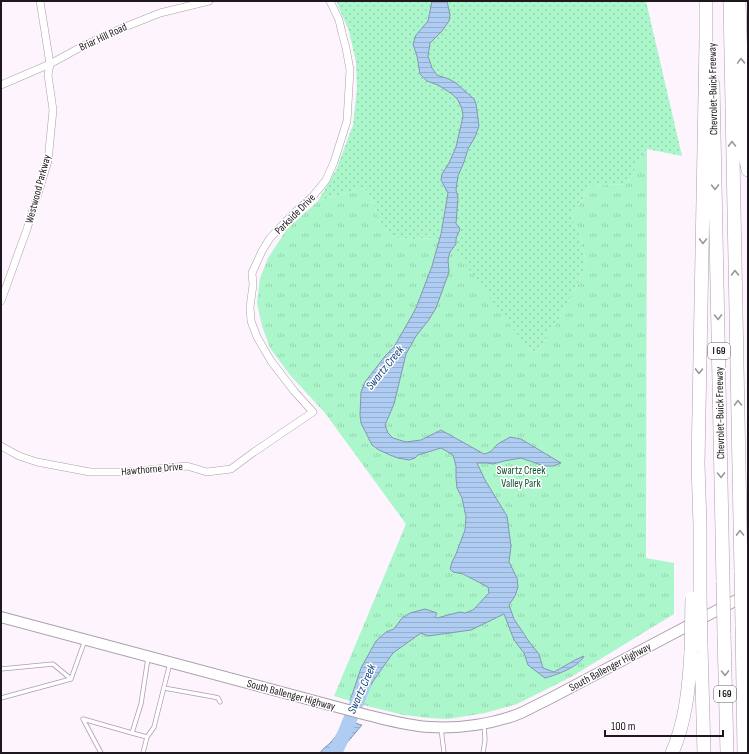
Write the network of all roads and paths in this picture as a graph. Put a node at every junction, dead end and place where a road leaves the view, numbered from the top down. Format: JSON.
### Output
{"nodes":[{"id":1,"x":40,"y":1,"type":"edge"},
{"id":2,"x":209,"y":1,"type":"edge"},
{"id":3,"x":330,"y":1,"type":"edge"},
{"id":4,"x":706,"y":1,"type":"edge"},
{"id":5,"x":712,"y":1,"type":"edge"},
{"id":6,"x":730,"y":1,"type":"edge"},
{"id":7,"x":739,"y":1,"type":"edge"},
{"id":8,"x":50,"y":64,"type":"junction"},
{"id":9,"x":1,"y":85,"type":"edge"},
{"id":10,"x":748,"y":170,"type":"edge"},
{"id":11,"x":1,"y":301,"type":"edge"},
{"id":12,"x":312,"y":412,"type":"joint"},
{"id":13,"x":1,"y":446,"type":"edge"},
{"id":14,"x":748,"y":594,"type":"edge"},
{"id":15,"x":1,"y":617,"type":"edge"},
{"id":16,"x":85,"y":639,"type":"junction"},
{"id":17,"x":696,"y":649,"type":"junction"},
{"id":18,"x":149,"y":656,"type":"junction"},
{"id":19,"x":170,"y":662,"type":"junction"},
{"id":20,"x":1,"y":669,"type":"edge"},
{"id":21,"x":71,"y":679,"type":"junction"},
{"id":22,"x":164,"y":688,"type":"junction"},
{"id":23,"x":1,"y":698,"type":"edge"},
{"id":24,"x":220,"y":702,"type":"dead end"},
{"id":25,"x":484,"y":723,"type":"junction"},
{"id":26,"x":441,"y":727,"type":"junction"},
{"id":27,"x":132,"y":733,"type":"junction"},
{"id":28,"x":147,"y":737,"type":"junction"},
{"id":29,"x":101,"y":753,"type":"edge"},
{"id":30,"x":143,"y":753,"type":"edge"},
{"id":31,"x":444,"y":753,"type":"edge"},
{"id":32,"x":483,"y":753,"type":"edge"},
{"id":33,"x":672,"y":753,"type":"edge"},
{"id":34,"x":704,"y":753,"type":"edge"},
{"id":35,"x":727,"y":753,"type":"edge"},
{"id":36,"x":744,"y":753,"type":"edge"}],
"edges":[{"from":1,"to":8,"type":"street","name":"Westwood Parkway"},
{"from":2,"to":8,"type":"street","name":"Briar Hill Road"},
{"from":3,"to":12,"type":"street","name":"Parkside Drive"},
{"from":4,"to":17,"type":"highway","one_way":true,"bridge":true},
{"from":5,"to":35,"type":"highway","name":"Chevrolet-Buick Freeway","number":"I 69","one_way":true,"bridge":true},
{"from":36,"to":6,"type":"highway","name":"Chevrolet-Buick Freeway","number":"I 69","one_way":true,"bridge":true},
{"from":10,"to":7,"type":"highway","one_way":true},
{"from":8,"to":9,"type":"street","name":"Briar Hill Road"},
{"from":8,"to":11,"type":"street","name":"Westwood Parkway"},
{"from":12,"to":13,"type":"street","name":"Hawthorne Drive"},
{"from":14,"to":25,"type":"street","name":"South Ballenger Highway"},
{"from":15,"to":16,"type":"street","name":"South Ballenger Highway"},
{"from":16,"to":18,"type":"street","name":"South Ballenger Highway"},
{"from":16,"to":21,"type":"lane"},
{"from":17,"to":33,"type":"highway"},
{"from":17,"to":34,"type":"highway"},
{"from":18,"to":19,"type":"street","name":"South Ballenger Highway"},
{"from":18,"to":27,"type":"lane"},
{"from":19,"to":22,"type":"lane"},
{"from":19,"to":26,"type":"street","name":"South Ballenger Highway"},
{"from":20,"to":21,"type":"lane"},
{"from":21,"to":23,"type":"lane"},
{"from":22,"to":24,"type":"lane"},
{"from":22,"to":28,"type":"lane"},
{"from":25,"to":26,"type":"street","name":"South Ballenger Highway"},
{"from":25,"to":32,"type":"lane"},
{"from":26,"to":31,"type":"lane"},
{"from":27,"to":28,"type":"lane"},
{"from":27,"to":29,"type":"lane"},
{"from":28,"to":30,"type":"lane"}]}
